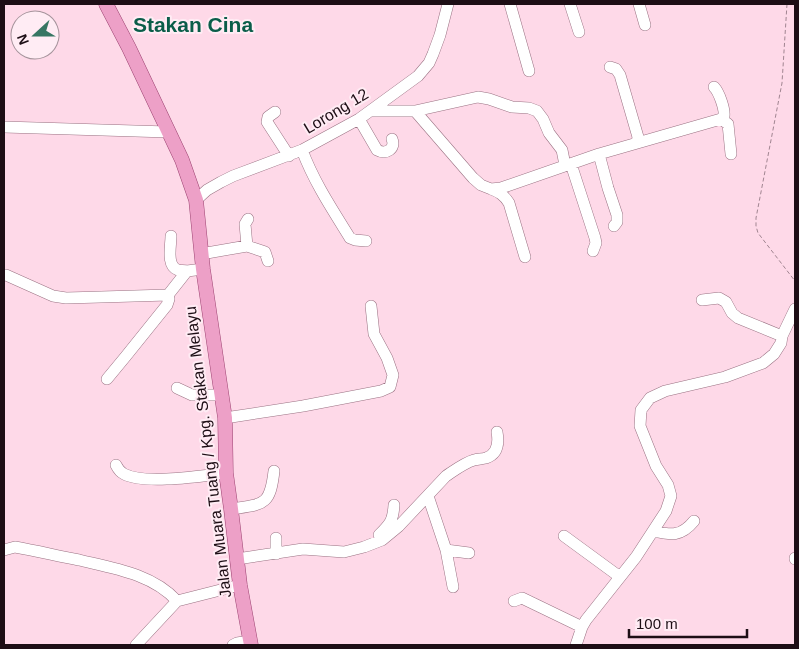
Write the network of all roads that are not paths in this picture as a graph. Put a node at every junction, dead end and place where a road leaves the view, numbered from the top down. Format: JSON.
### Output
{"nodes":[{"id":1,"x":106,"y":4,"type":"edge"},
{"id":2,"x":448,"y":4,"type":"edge"},
{"id":3,"x":510,"y":4,"type":"edge"},
{"id":4,"x":570,"y":4,"type":"edge"},
{"id":5,"x":639,"y":4,"type":"edge"},
{"id":6,"x":645,"y":25,"type":"dead end"},
{"id":7,"x":579,"y":32,"type":"dead end"},
{"id":8,"x":610,"y":67,"type":"dead end"},
{"id":9,"x":529,"y":71,"type":"dead end"},
{"id":10,"x":714,"y":87,"type":"dead end"},
{"id":11,"x":372,"y":111,"type":"junction"},
{"id":12,"x":416,"y":111,"type":"junction"},
{"id":13,"x":275,"y":112,"type":"dead end"},
{"id":14,"x":359,"y":119,"type":"junction"},
{"id":15,"x":721,"y":119,"type":"junction"},
{"id":16,"x":4,"y":127,"type":"edge"},
{"id":17,"x":168,"y":132,"type":"junction"},
{"id":18,"x":392,"y":139,"type":"dead end"},
{"id":19,"x":637,"y":143,"type":"junction"},
{"id":20,"x":302,"y":150,"type":"junction"},
{"id":21,"x":599,"y":154,"type":"junction"},
{"id":22,"x":731,"y":154,"type":"dead end"},
{"id":23,"x":289,"y":156,"type":"junction"},
{"id":24,"x":568,"y":165,"type":"junction"},
{"id":25,"x":491,"y":189,"type":"junction"},
{"id":26,"x":196,"y":200,"type":"junction"},
{"id":27,"x":248,"y":219,"type":"dead end"},
{"id":28,"x":614,"y":226,"type":"dead end"},
{"id":29,"x":171,"y":236,"type":"dead end"},
{"id":30,"x":366,"y":241,"type":"dead end"},
{"id":31,"x":247,"y":246,"type":"junction"},
{"id":32,"x":593,"y":251,"type":"dead end"},
{"id":33,"x":201,"y":254,"type":"junction"},
{"id":34,"x":525,"y":257,"type":"dead end"},
{"id":35,"x":268,"y":261,"type":"dead end"},
{"id":36,"x":203,"y":269,"type":"junction"},
{"id":37,"x":187,"y":271,"type":"junction"},
{"id":38,"x":6,"y":275,"type":"dead end"},
{"id":39,"x":168,"y":295,"type":"junction"},
{"id":40,"x":702,"y":300,"type":"dead end"},
{"id":41,"x":371,"y":306,"type":"dead end"},
{"id":42,"x":795,"y":309,"type":"edge"},
{"id":43,"x":782,"y":336,"type":"junction"},
{"id":44,"x":107,"y":379,"type":"dead end"},
{"id":45,"x":177,"y":388,"type":"dead end"},
{"id":46,"x":221,"y":396,"type":"junction"},
{"id":47,"x":225,"y":418,"type":"junction"},
{"id":48,"x":496,"y":432,"type":"dead end"},
{"id":49,"x":116,"y":465,"type":"dead end"},
{"id":50,"x":274,"y":471,"type":"dead end"},
{"id":51,"x":226,"y":474,"type":"junction"},
{"id":52,"x":428,"y":496,"type":"junction"},
{"id":53,"x":394,"y":505,"type":"dead end"},
{"id":54,"x":232,"y":508,"type":"junction"},
{"id":55,"x":694,"y":521,"type":"dead end"},
{"id":56,"x":653,"y":531,"type":"junction"},
{"id":57,"x":564,"y":536,"type":"dead end"},
{"id":58,"x":276,"y":538,"type":"dead end"},
{"id":59,"x":364,"y":547,"type":"junction"},
{"id":60,"x":4,"y":550,"type":"edge"},
{"id":61,"x":446,"y":550,"type":"junction"},
{"id":62,"x":276,"y":554,"type":"junction"},
{"id":63,"x":469,"y":554,"type":"dead end"},
{"id":64,"x":237,"y":559,"type":"junction"},
{"id":65,"x":620,"y":577,"type":"junction"},
{"id":66,"x":240,"y":585,"type":"junction"},
{"id":67,"x":453,"y":587,"type":"dead end"},
{"id":68,"x":514,"y":601,"type":"dead end"},
{"id":69,"x":177,"y":602,"type":"junction"},
{"id":70,"x":582,"y":626,"type":"junction"},
{"id":71,"x":251,"y":643,"type":"edge"},
{"id":72,"x":136,"y":645,"type":"edge"},
{"id":73,"x":233,"y":645,"type":"edge"},
{"id":74,"x":576,"y":645,"type":"edge"}],
"edges":[{"from":1,"to":17,"type":"main road","name":"Jalan Muara Tuang / Kpg. Stakan Melayu"},
{"from":2,"to":11,"type":"street","name":"Lorong 12"},
{"from":3,"to":9,"type":"street"},
{"from":4,"to":7,"type":"street"},
{"from":5,"to":6,"type":"street"},
{"from":8,"to":19,"type":"street"},
{"from":10,"to":15,"type":"street"},
{"from":11,"to":12,"type":"street"},
{"from":11,"to":14,"type":"street","name":"Lorong 12"},
{"from":12,"to":24,"type":"street"},
{"from":12,"to":25,"type":"street"},
{"from":13,"to":23,"type":"street"},
{"from":14,"to":18,"type":"street"},
{"from":14,"to":20,"type":"street","name":"Lorong 12"},
{"from":15,"to":19,"type":"street"},
{"from":15,"to":22,"type":"street"},
{"from":16,"to":17,"type":"street"},
{"from":17,"to":26,"type":"main road","name":"Jalan Muara Tuang / Kpg. Stakan Melayu"},
{"from":19,"to":21,"type":"street"},
{"from":20,"to":23,"type":"street","name":"Lorong 12"},
{"from":20,"to":30,"type":"street"},
{"from":21,"to":24,"type":"street"},
{"from":21,"to":28,"type":"street"},
{"from":23,"to":26,"type":"street","name":"Lorong 12"},
{"from":24,"to":25,"type":"street"},
{"from":24,"to":32,"type":"street"},
{"from":25,"to":34,"type":"street"},
{"from":26,"to":33,"type":"main road","name":"Jalan Muara Tuang / Kpg. Stakan Melayu"},
{"from":27,"to":31,"type":"street"},
{"from":29,"to":37,"type":"street"},
{"from":31,"to":33,"type":"street"},
{"from":31,"to":35,"type":"street"},
{"from":33,"to":36,"type":"main road","name":"Jalan Muara Tuang / Kpg. Stakan Melayu"},
{"from":36,"to":37,"type":"street"},
{"from":36,"to":46,"type":"main road","name":"Jalan Muara Tuang / Kpg. Stakan Melayu"},
{"from":37,"to":39,"type":"street"},
{"from":38,"to":39,"type":"street"},
{"from":39,"to":44,"type":"street"},
{"from":40,"to":43,"type":"street"},
{"from":41,"to":47,"type":"street"},
{"from":42,"to":43,"type":"street"},
{"from":43,"to":56,"type":"street"},
{"from":45,"to":46,"type":"street"},
{"from":46,"to":47,"type":"main road","name":"Jalan Muara Tuang / Kpg. Stakan Melayu"},
{"from":47,"to":51,"type":"main road","name":"Jalan Muara Tuang / Kpg. Stakan Melayu"},
{"from":48,"to":52,"type":"street"},
{"from":49,"to":51,"type":"street"},
{"from":50,"to":54,"type":"street"},
{"from":51,"to":54,"type":"main road","name":"Jalan Muara Tuang / Kpg. Stakan Melayu"},
{"from":52,"to":59,"type":"street"},
{"from":52,"to":61,"type":"street"},
{"from":53,"to":59,"type":"street"},
{"from":54,"to":64,"type":"main road","name":"Jalan Muara Tuang / Kpg. Stakan Melayu"},
{"from":55,"to":56,"type":"street"},
{"from":56,"to":65,"type":"street"},
{"from":57,"to":65,"type":"street"},
{"from":58,"to":62,"type":"street"},
{"from":59,"to":62,"type":"street"},
{"from":60,"to":69,"type":"street"},
{"from":61,"to":63,"type":"street"},
{"from":61,"to":67,"type":"street"},
{"from":62,"to":64,"type":"street"},
{"from":64,"to":66,"type":"main road","name":"Jalan Muara Tuang / Kpg. Stakan Melayu"},
{"from":65,"to":70,"type":"street"},
{"from":66,"to":69,"type":"street"},
{"from":66,"to":71,"type":"main road","name":"Jalan Muara Tuang / Kpg. Stakan Melayu"},
{"from":68,"to":70,"type":"street"},
{"from":69,"to":72,"type":"street"},
{"from":70,"to":74,"type":"street"},
{"from":71,"to":73,"type":"street"}]}
